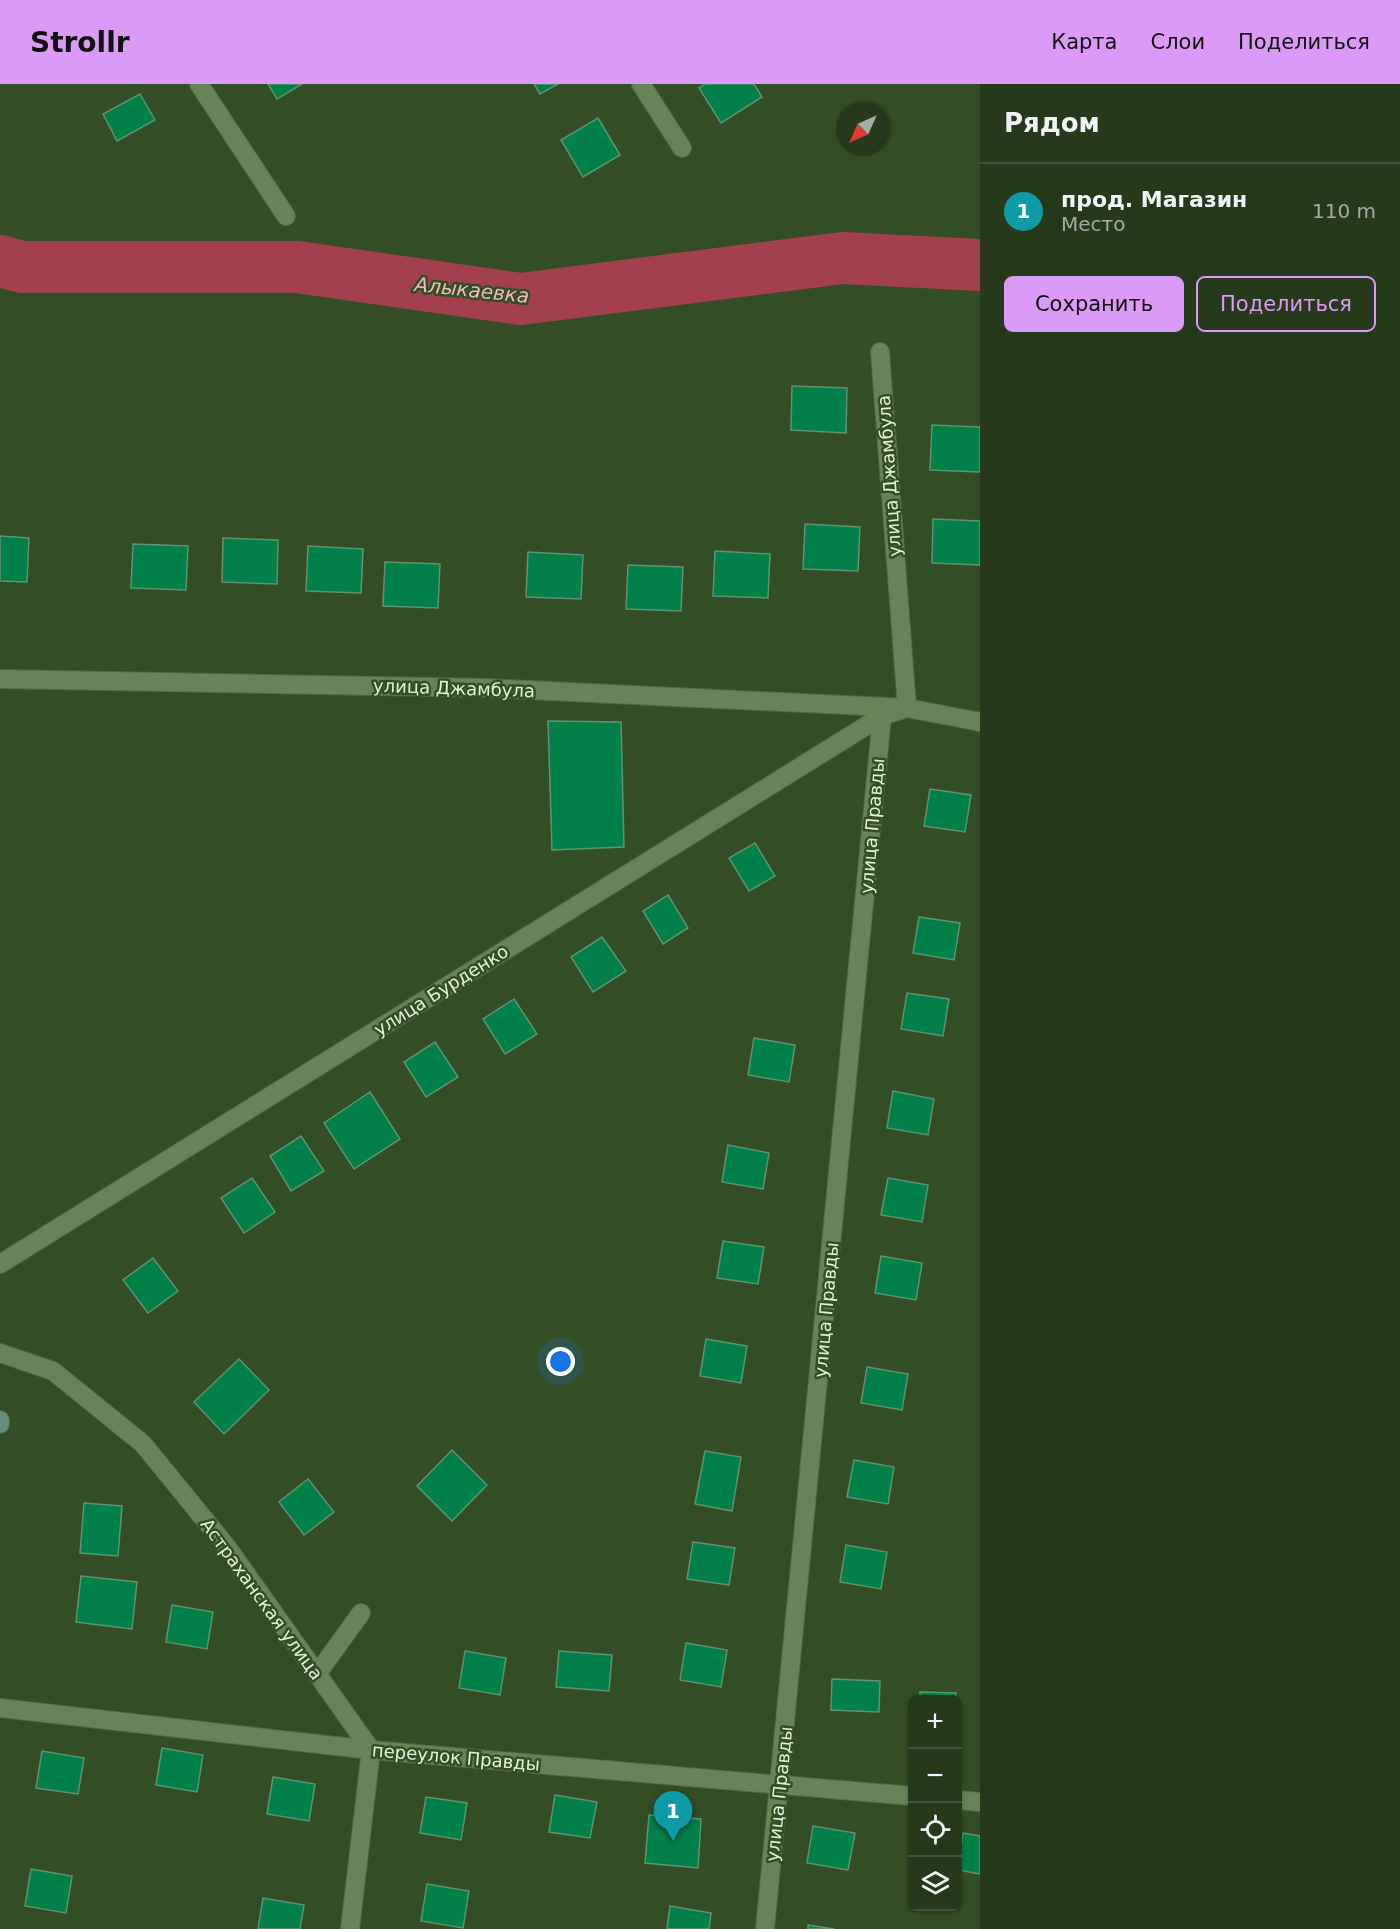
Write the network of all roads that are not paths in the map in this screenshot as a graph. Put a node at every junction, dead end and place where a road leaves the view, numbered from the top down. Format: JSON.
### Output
{"nodes":[{"id":1,"x":199,"y":84,"type":"edge"},
{"id":2,"x":641,"y":84,"type":"edge"},
{"id":3,"x":682,"y":148,"type":"dead end"},
{"id":4,"x":286,"y":216,"type":"dead end"},
{"id":5,"x":880,"y":352,"type":"dead end"},
{"id":6,"x":0,"y":679,"type":"edge"},
{"id":7,"x":907,"y":708,"type":"junction"},
{"id":8,"x":882,"y":716,"type":"junction"},
{"id":9,"x":980,"y":722,"type":"edge"},
{"id":10,"x":0,"y":1264,"type":"edge"},
{"id":11,"x":0,"y":1353,"type":"edge"},
{"id":12,"x":361,"y":1613,"type":"dead end"},
{"id":13,"x":317,"y":1674,"type":"junction"},
{"id":14,"x":0,"y":1708,"type":"edge"},
{"id":15,"x":371,"y":1750,"type":"junction"},
{"id":16,"x":780,"y":1786,"type":"junction"},
{"id":17,"x":908,"y":1796,"type":"edge"},
{"id":18,"x":962,"y":1800,"type":"edge"},
{"id":19,"x":980,"y":1802,"type":"edge"},
{"id":20,"x":350,"y":1929,"type":"edge"},
{"id":21,"x":765,"y":1929,"type":"edge"}],
"edges":[{"from":1,"to":4,"type":"street"},
{"from":2,"to":3,"type":"street"},
{"from":5,"to":7,"type":"street","name":"улица Джамбула"},
{"from":6,"to":7,"type":"street","name":"улица Джамбула"},
{"from":7,"to":8,"type":"street"},
{"from":7,"to":9,"type":"street","name":"улица Джамбула"},
{"from":8,"to":10,"type":"street","name":"улица Бурденко"},
{"from":8,"to":16,"type":"street","name":"улица Правды"},
{"from":11,"to":13,"type":"street","name":"Астраханская улица"},
{"from":12,"to":13,"type":"street"},
{"from":13,"to":15,"type":"street","name":"Астраханская улица"},
{"from":14,"to":15,"type":"street","name":"переулок Правды"},
{"from":15,"to":16,"type":"street","name":"переулок Правды"},
{"from":15,"to":20,"type":"street"},
{"from":16,"to":17,"type":"street","name":"переулок Правды"},
{"from":16,"to":21,"type":"street","name":"улица Правды"},
{"from":18,"to":19,"type":"street"}]}
